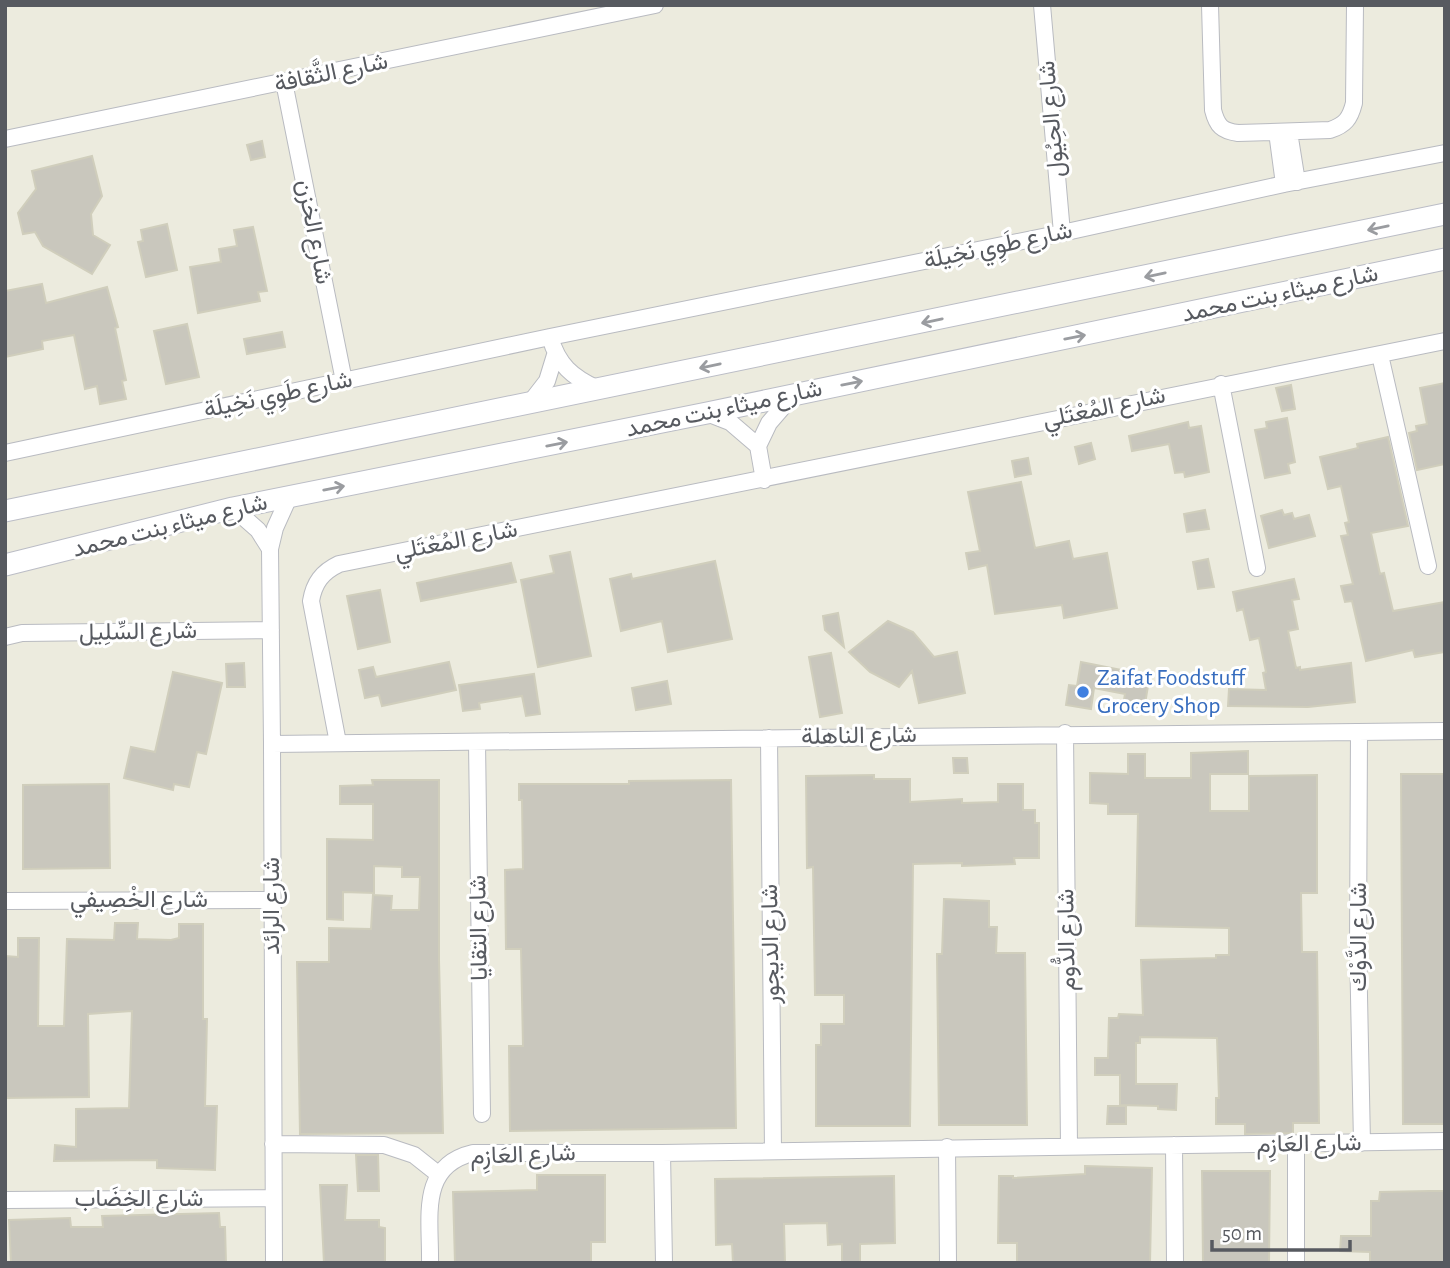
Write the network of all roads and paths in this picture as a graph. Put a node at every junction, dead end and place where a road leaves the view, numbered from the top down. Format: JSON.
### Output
{"nodes":[{"id":1,"x":656,"y":5,"type":"edge"},
{"id":2,"x":1042,"y":5,"type":"edge"},
{"id":3,"x":1210,"y":5,"type":"edge"},
{"id":4,"x":1355,"y":5,"type":"edge"},
{"id":5,"x":284,"y":82,"type":"junction"},
{"id":6,"x":1283,"y":132,"type":"junction"},
{"id":7,"x":5,"y":139,"type":"edge"},
{"id":8,"x":1445,"y":153,"type":"edge"},
{"id":9,"x":1290,"y":183,"type":"junction"},
{"id":10,"x":1445,"y":214,"type":"edge"},
{"id":11,"x":1062,"y":233,"type":"junction"},
{"id":12,"x":1445,"y":259,"type":"edge"},
{"id":13,"x":550,"y":337,"type":"junction"},
{"id":14,"x":1445,"y":341,"type":"edge"},
{"id":15,"x":555,"y":355,"type":"junction"},
{"id":16,"x":1380,"y":355,"type":"junction"},
{"id":17,"x":344,"y":382,"type":"junction"},
{"id":18,"x":1222,"y":384,"type":"junction"},
{"id":19,"x":598,"y":389,"type":"junction"},
{"id":20,"x":794,"y":394,"type":"junction"},
{"id":21,"x":530,"y":402,"type":"junction"},
{"id":22,"x":707,"y":413,"type":"junction"},
{"id":23,"x":758,"y":446,"type":"junction"},
{"id":24,"x":5,"y":453,"type":"edge"},
{"id":25,"x":764,"y":480,"type":"junction"},
{"id":26,"x":289,"y":497,"type":"junction"},
{"id":27,"x":31,"y":507,"type":"junction"},
{"id":28,"x":233,"y":508,"type":"junction"},
{"id":29,"x":5,"y":511,"type":"edge"},
{"id":30,"x":5,"y":524,"type":"edge"},
{"id":31,"x":270,"y":550,"type":"junction"},
{"id":32,"x":5,"y":565,"type":"edge"},
{"id":33,"x":1429,"y":566,"type":"dead end"},
{"id":34,"x":1257,"y":568,"type":"dead end"},
{"id":35,"x":271,"y":630,"type":"junction"},
{"id":36,"x":5,"y":637,"type":"edge"},
{"id":37,"x":1445,"y":731,"type":"edge"},
{"id":38,"x":1359,"y":732,"type":"junction"},
{"id":39,"x":1065,"y":733,"type":"junction"},
{"id":40,"x":769,"y":738,"type":"junction"},
{"id":41,"x":477,"y":742,"type":"junction"},
{"id":42,"x":338,"y":743,"type":"junction"},
{"id":43,"x":272,"y":744,"type":"junction"},
{"id":44,"x":272,"y":900,"type":"junction"},
{"id":45,"x":5,"y":901,"type":"edge"},
{"id":46,"x":482,"y":1114,"type":"dead end"},
{"id":47,"x":1445,"y":1141,"type":"edge"},
{"id":48,"x":1362,"y":1143,"type":"junction"},
{"id":49,"x":273,"y":1144,"type":"junction"},
{"id":50,"x":1174,"y":1145,"type":"junction"},
{"id":51,"x":1296,"y":1145,"type":"junction"},
{"id":52,"x":1069,"y":1146,"type":"junction"},
{"id":53,"x":947,"y":1147,"type":"junction"},
{"id":54,"x":773,"y":1151,"type":"junction"},
{"id":55,"x":662,"y":1153,"type":"junction"},
{"id":56,"x":439,"y":1174,"type":"junction"},
{"id":57,"x":273,"y":1198,"type":"junction"},
{"id":58,"x":5,"y":1200,"type":"edge"},
{"id":59,"x":274,"y":1263,"type":"edge"},
{"id":60,"x":430,"y":1263,"type":"edge"},
{"id":61,"x":664,"y":1263,"type":"edge"},
{"id":62,"x":948,"y":1263,"type":"edge"},
{"id":63,"x":1175,"y":1263,"type":"edge"},
{"id":64,"x":1296,"y":1263,"type":"edge"}],
"edges":[{"from":1,"to":5,"type":"street","name":"شارع الثَّقافة"},
{"from":2,"to":11,"type":"street","name":"شارع الحِيُول"},
{"from":3,"to":6,"type":"street"},
{"from":4,"to":6,"type":"street"},
{"from":5,"to":7,"type":"street","name":"شارع الثَّقافة"},
{"from":5,"to":17,"type":"street","name":"شارع الخزن"},
{"from":6,"to":9,"type":"street"},
{"from":8,"to":9,"type":"street","name":"شارع طَوِي نَخِيلَة"},
{"from":9,"to":11,"type":"street","name":"شارع طَوِي نَخِيلَة"},
{"from":10,"to":19,"type":"main road","name":"شارع ميثاء بنت محمد","one_way":true},
{"from":11,"to":13,"type":"street","name":"شارع طَوِي نَخِيلَة"},
{"from":20,"to":12,"type":"main road","name":"شارع ميثاء بنت محمد","one_way":true},
{"from":13,"to":15,"type":"street"},
{"from":13,"to":17,"type":"street","name":"شارع طَوِي نَخِيلَة"},
{"from":14,"to":16,"type":"street","name":"شارع المُعْتَلي"},
{"from":15,"to":19,"type":"street"},
{"from":15,"to":21,"type":"street"},
{"from":16,"to":18,"type":"street","name":"شارع المُعْتَلي"},
{"from":16,"to":33,"type":"street"},
{"from":17,"to":24,"type":"street","name":"شارع طَوِي نَخِيلَة"},
{"from":18,"to":25,"type":"street","name":"شارع المُعْتَلي"},
{"from":18,"to":34,"type":"street"},
{"from":19,"to":21,"type":"main road","name":"شارع ميثاء بنت محمد"},
{"from":20,"to":22,"type":"main road","name":"شارع ميثاء بنت محمد"},
{"from":20,"to":23,"type":"street"},
{"from":21,"to":27,"type":"main road","name":"شارع ميثاء بنت محمد"},
{"from":22,"to":23,"type":"street"},
{"from":26,"to":22,"type":"main road","name":"شارع ميثاء بنت محمد","one_way":true},
{"from":23,"to":25,"type":"street"},
{"from":25,"to":42,"type":"street","name":"شارع المُعْتَلي"},
{"from":26,"to":28,"type":"main road","name":"شارع ميثاء بنت محمد"},
{"from":26,"to":31,"type":"street","name":"شارع الرائد"},
{"from":27,"to":29,"type":"main road","name":"شارع ميثاء بنت محمد"},
{"from":27,"to":30,"type":"main road"},
{"from":28,"to":31,"type":"street"},
{"from":28,"to":32,"type":"main road","name":"شارع ميثاء بنت محمد"},
{"from":31,"to":35,"type":"street","name":"شارع الرائد"},
{"from":35,"to":36,"type":"street","name":"شارع السِّلِيل"},
{"from":35,"to":43,"type":"street","name":"شارع الرائد"},
{"from":37,"to":38,"type":"street","name":"شارع الناهلة"},
{"from":38,"to":39,"type":"street","name":"شارع الناهلة"},
{"from":38,"to":48,"type":"street","name":"شارع الدَّوْك"},
{"from":39,"to":40,"type":"street","name":"شارع الناهلة"},
{"from":39,"to":52,"type":"street","name":"شارع الدُّوم"},
{"from":40,"to":41,"type":"street","name":"شارع الناهلة"},
{"from":40,"to":54,"type":"street","name":"شارع الديجور"},
{"from":41,"to":42,"type":"street","name":"شارع الناهلة"},
{"from":41,"to":46,"type":"street","name":"شارع التقايا"},
{"from":42,"to":43,"type":"street","name":"شارع الناهلة"},
{"from":43,"to":44,"type":"street","name":"شارع الرائد"},
{"from":44,"to":45,"type":"street","name":"شارع الخْصِيفي"},
{"from":44,"to":49,"type":"street","name":"شارع الرائد"},
{"from":47,"to":48,"type":"street","name":"شارع العَازِم"},
{"from":48,"to":51,"type":"street","name":"شارع العَازِم"},
{"from":49,"to":56,"type":"street"},
{"from":49,"to":57,"type":"street","name":"شارع الرائد"},
{"from":50,"to":51,"type":"street","name":"شارع العَازِم"},
{"from":50,"to":52,"type":"street","name":"شارع العَازِم"},
{"from":50,"to":63,"type":"street"},
{"from":51,"to":64,"type":"street"},
{"from":52,"to":53,"type":"street","name":"شارع العَازِم"},
{"from":53,"to":54,"type":"street","name":"شارع العَازِم"},
{"from":53,"to":62,"type":"street"},
{"from":54,"to":55,"type":"street","name":"شارع العَازِم"},
{"from":55,"to":56,"type":"street","name":"شارع العَازِم"},
{"from":55,"to":61,"type":"street"},
{"from":56,"to":60,"type":"street","name":"شارع العَازِم"},
{"from":57,"to":58,"type":"street","name":"شارع الخِضَاب"},
{"from":57,"to":59,"type":"street","name":"شارع الرائد"}]}
